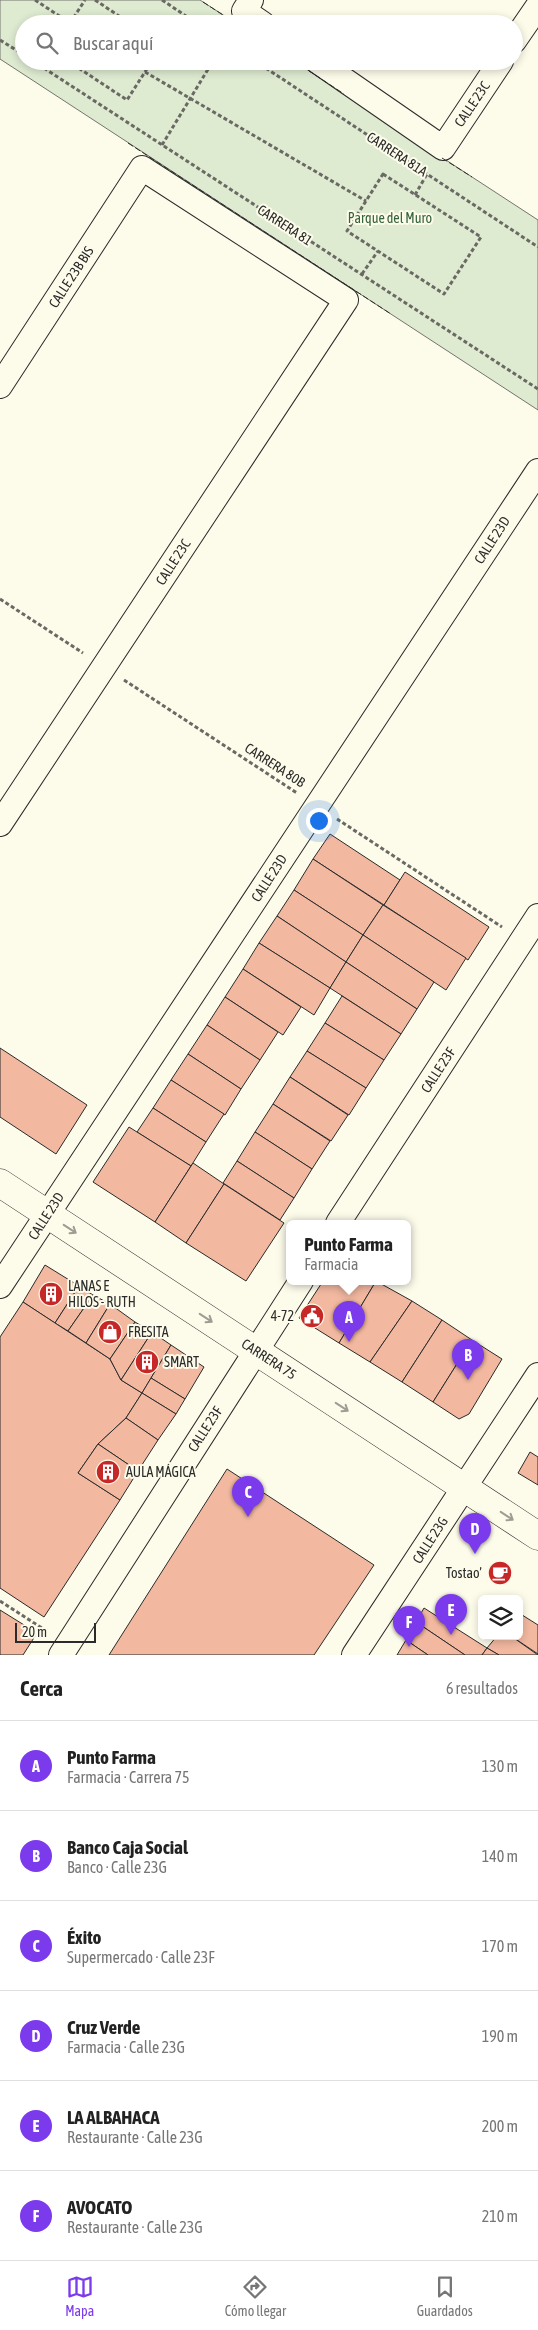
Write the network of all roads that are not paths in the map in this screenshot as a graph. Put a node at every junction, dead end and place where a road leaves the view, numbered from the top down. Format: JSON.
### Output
{"nodes":[{"id":1,"x":538,"y":6,"type":"edge"},
{"id":2,"x":523,"y":28,"type":"edge"},
{"id":3,"x":331,"y":70,"type":"edge"},
{"id":4,"x":495,"y":70,"type":"edge"},
{"id":5,"x":142,"y":168,"type":"joint"},
{"id":6,"x":0,"y":386,"type":"edge"},
{"id":7,"x":538,"y":470,"type":"edge"},
{"id":8,"x":0,"y":824,"type":"edge"},
{"id":9,"x":538,"y":916,"type":"edge"},
{"id":10,"x":0,"y":1183,"type":"edge"},
{"id":11,"x":47,"y":1214,"type":"junction"},
{"id":12,"x":340,"y":1220,"type":"edge"},
{"id":13,"x":298,"y":1285,"type":"edge"},
{"id":14,"x":0,"y":1286,"type":"edge"},
{"id":15,"x":256,"y":1351,"type":"junction"},
{"id":16,"x":538,"y":1375,"type":"edge"},
{"id":17,"x":464,"y":1488,"type":"junction"},
{"id":18,"x":538,"y":1536,"type":"edge"},
{"id":19,"x":64,"y":1650,"type":"edge"},
{"id":20,"x":354,"y":1655,"type":"edge"}],
"edges":[{"from":1,"to":2,"type":"street"},
{"from":3,"to":4,"type":"street","name":"CALLE 23C"},
{"from":5,"to":6,"type":"street","name":"CALLE 23B BIS"},
{"from":5,"to":8,"type":"street","name":"CALLE 23C"},
{"from":7,"to":11,"type":"street","name":"CALLE 23D"},
{"from":9,"to":12,"type":"street","name":"CALLE 23F"},
{"from":10,"to":11,"type":"street","name":"CARRERA 75"},
{"from":11,"to":14,"type":"street","name":"CALLE 23D"},
{"from":11,"to":15,"type":"street","name":"CARRERA 75","one_way":true},
{"from":13,"to":15,"type":"street","name":"CALLE 23F"},
{"from":15,"to":17,"type":"street","name":"CARRERA 75","one_way":true},
{"from":15,"to":19,"type":"street","name":"CALLE 23F"},
{"from":16,"to":17,"type":"street","name":"CALLE 23G"},
{"from":17,"to":18,"type":"street","name":"CARRERA 75","one_way":true},
{"from":17,"to":20,"type":"street","name":"CALLE 23G"}]}
